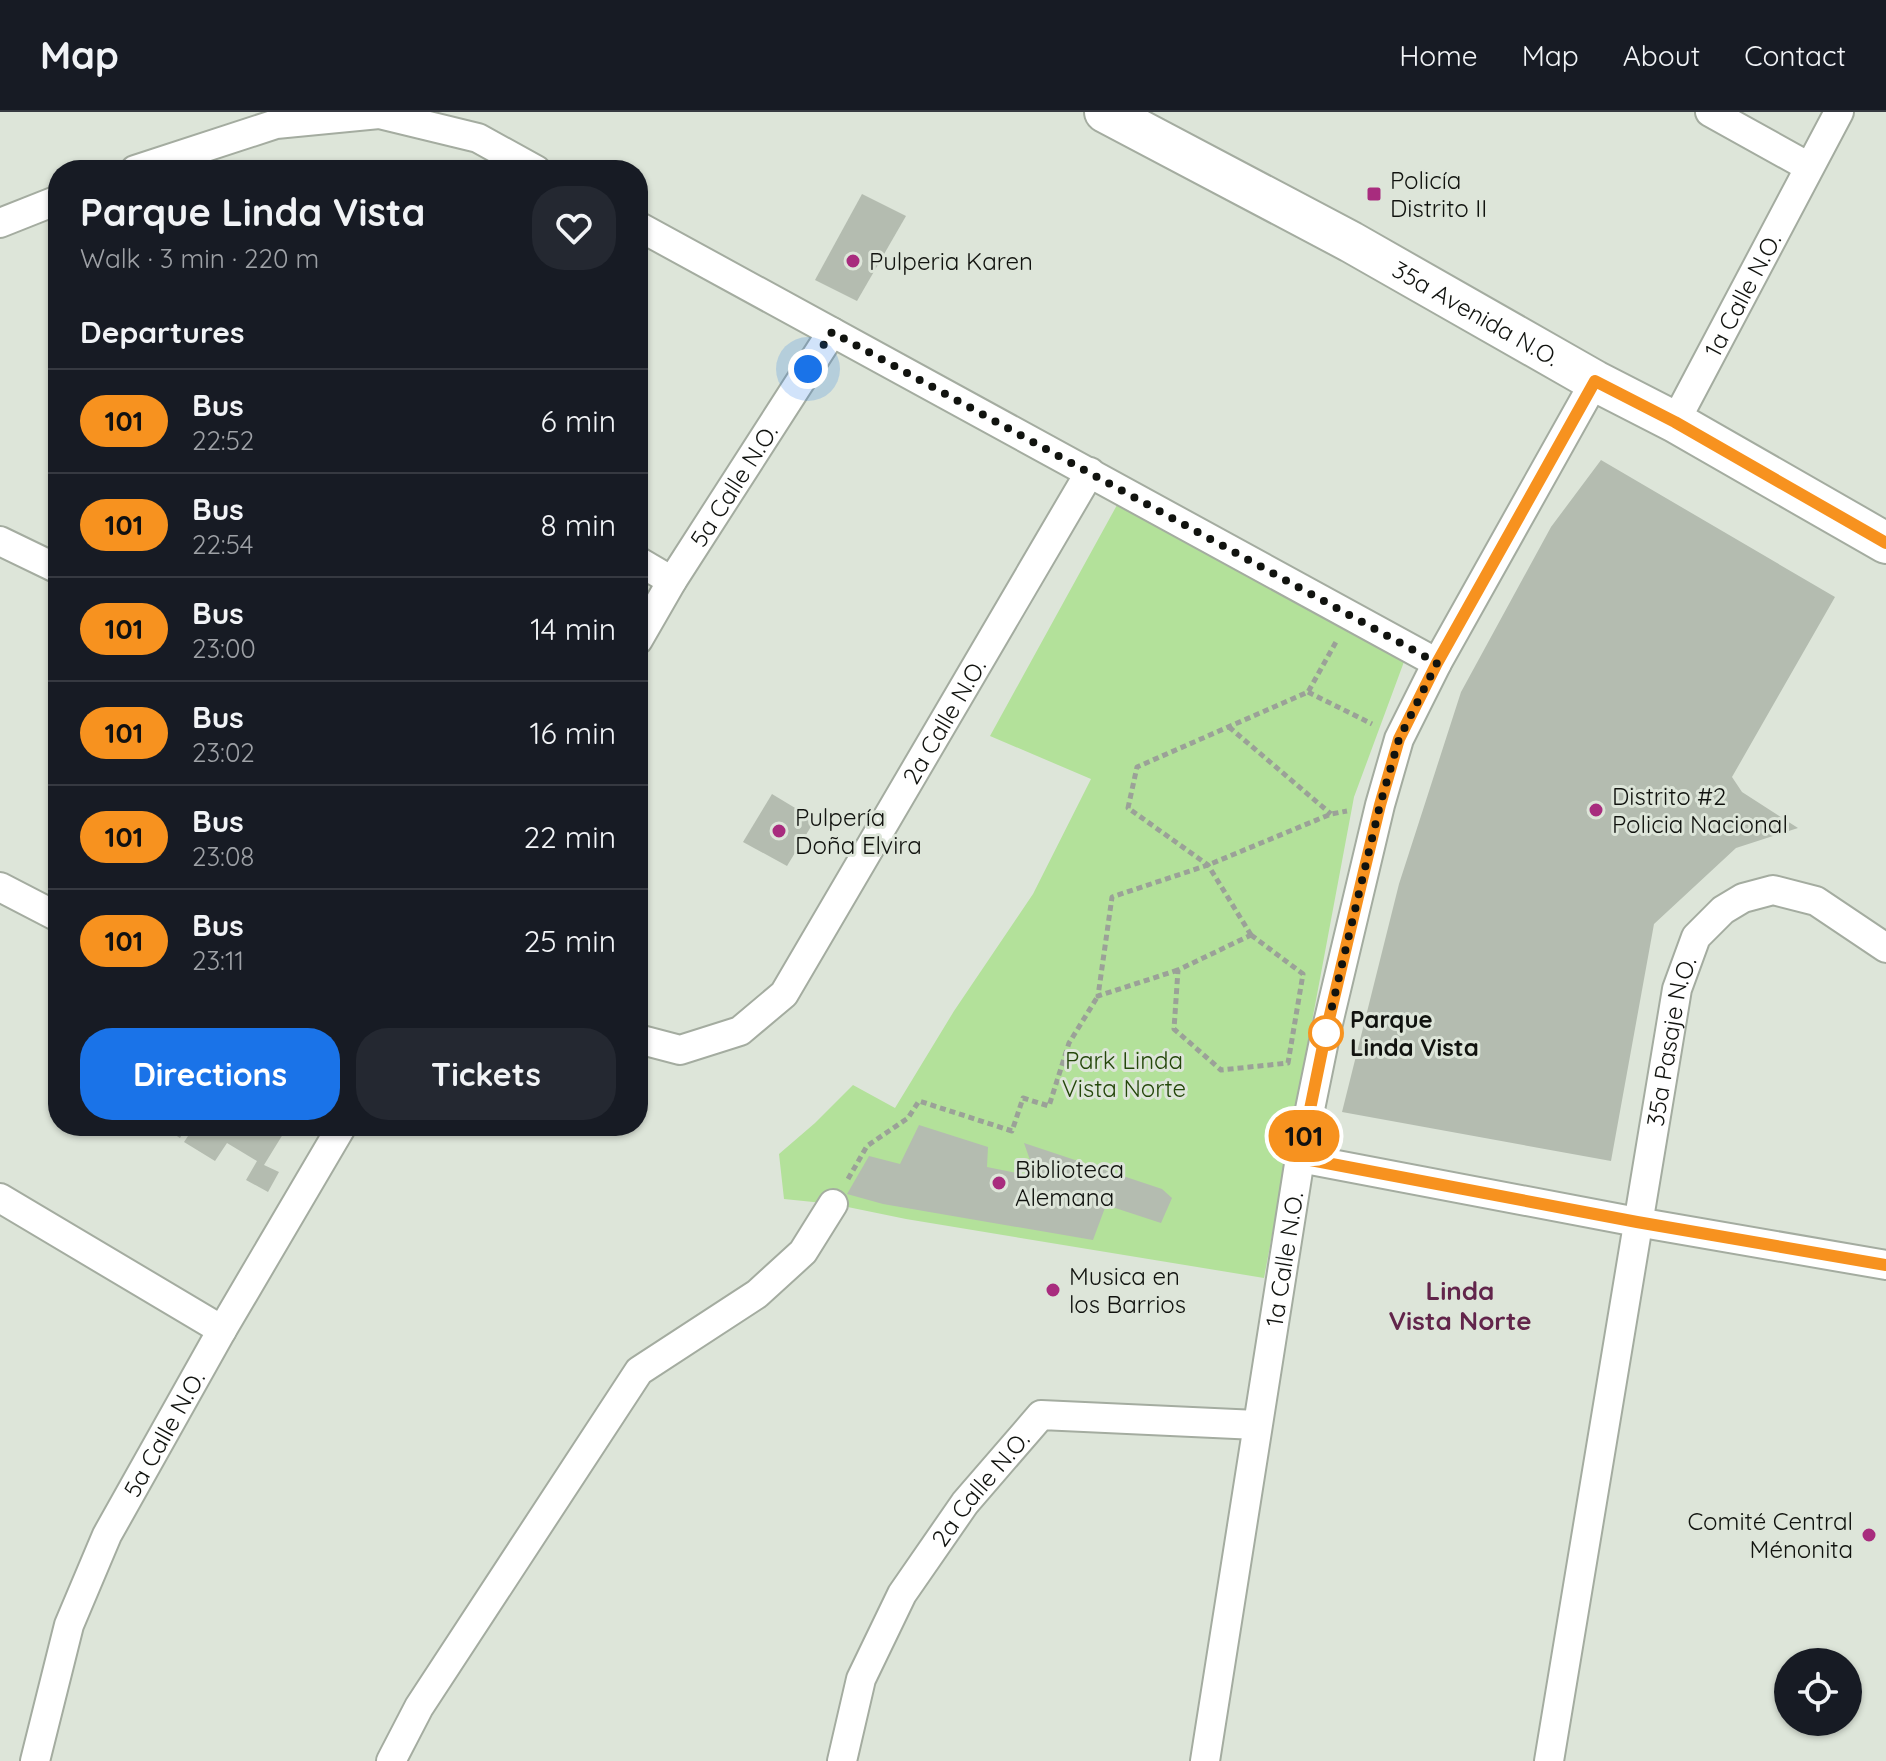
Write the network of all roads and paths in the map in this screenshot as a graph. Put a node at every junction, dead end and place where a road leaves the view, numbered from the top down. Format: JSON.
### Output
{"nodes":[{"id":1,"x":1105,"y":112,"type":"edge"},
{"id":2,"x":1710,"y":112,"type":"edge"},
{"id":3,"x":1839,"y":112,"type":"edge"},
{"id":4,"x":168,"y":160,"type":"edge"},
{"id":5,"x":518,"y":160,"type":"edge"},
{"id":6,"x":1809,"y":167,"type":"junction"},
{"id":7,"x":48,"y":204,"type":"edge"},
{"id":8,"x":0,"y":223,"type":"edge"},
{"id":9,"x":648,"y":231,"type":"edge"},
{"id":10,"x":832,"y":332,"type":"junction"},
{"id":11,"x":1595,"y":381,"type":"junction"},
{"id":12,"x":1675,"y":422,"type":"junction"},
{"id":13,"x":1090,"y":472,"type":"junction"},
{"id":14,"x":1884,"y":537,"type":"edge"},
{"id":15,"x":0,"y":541,"type":"edge"},
{"id":16,"x":48,"y":564,"type":"edge"},
{"id":17,"x":648,"y":567,"type":"edge"},
{"id":18,"x":672,"y":581,"type":"junction"},
{"id":19,"x":1351,"y":615,"type":"junction"},
{"id":20,"x":648,"y":623,"type":"edge"},
{"id":21,"x":1437,"y":663,"type":"junction"},
{"id":22,"x":1308,"y":692,"type":"junction"},
{"id":23,"x":1229,"y":727,"type":"junction"},
{"id":24,"x":1399,"y":739,"type":"junction"},
{"id":25,"x":1380,"y":805,"type":"junction"},
{"id":26,"x":1331,"y":814,"type":"junction"},
{"id":27,"x":1208,"y":865,"type":"junction"},
{"id":28,"x":0,"y":887,"type":"edge"},
{"id":29,"x":48,"y":912,"type":"edge"},
{"id":30,"x":1251,"y":935,"type":"junction"},
{"id":31,"x":1886,"y":948,"type":"edge"},
{"id":32,"x":1178,"y":970,"type":"junction"},
{"id":33,"x":1098,"y":996,"type":"junction"},
{"id":34,"x":648,"y":1042,"type":"edge"},
{"id":35,"x":336,"y":1136,"type":"edge"},
{"id":36,"x":867,"y":1146,"type":"dead end"},
{"id":37,"x":1300,"y":1158,"type":"junction"},
{"id":38,"x":0,"y":1198,"type":"edge"},
{"id":39,"x":833,"y":1204,"type":"dead end"},
{"id":40,"x":1637,"y":1222,"type":"junction"},
{"id":41,"x":1886,"y":1265,"type":"edge"},
{"id":42,"x":222,"y":1330,"type":"junction"},
{"id":43,"x":1257,"y":1425,"type":"junction"},
{"id":44,"x":35,"y":1761,"type":"edge"},
{"id":45,"x":391,"y":1761,"type":"edge"},
{"id":46,"x":842,"y":1761,"type":"edge"},
{"id":47,"x":1205,"y":1761,"type":"edge"},
{"id":48,"x":1549,"y":1761,"type":"edge"}],
"edges":[{"from":1,"to":11,"type":"main road","name":"35a Avenida N.O."},
{"from":2,"to":6,"type":"street"},
{"from":3,"to":6,"type":"street","name":"1a Calle N.O."},
{"from":4,"to":5,"type":"street"},
{"from":6,"to":12,"type":"street","name":"1a Calle N.O."},
{"from":7,"to":8,"type":"street"},
{"from":9,"to":10,"type":"street"},
{"from":10,"to":13,"type":"street"},
{"from":10,"to":18,"type":"street","name":"5a Calle N.O."},
{"from":11,"to":12,"type":"main road","name":"35a Avenida N.O."},
{"from":11,"to":21,"type":"street","name":"1a Calle N.O."},
{"from":12,"to":14,"type":"main road","name":"35a Avenida N.O."},
{"from":13,"to":19,"type":"street"},
{"from":13,"to":34,"type":"street","name":"2a Calle N.O."},
{"from":15,"to":16,"type":"street"},
{"from":17,"to":18,"type":"street"},
{"from":18,"to":20,"type":"street","name":"5a Calle N.O."},
{"from":19,"to":21,"type":"street"},
{"from":19,"to":22,"type":"path"},
{"from":21,"to":24,"type":"street","name":"1a Calle N.O."},
{"from":22,"to":23,"type":"path"},
{"from":22,"to":24,"type":"path"},
{"from":23,"to":26,"type":"path"},
{"from":23,"to":27,"type":"path"},
{"from":24,"to":25,"type":"street","name":"1a Calle N.O."},
{"from":25,"to":26,"type":"path"},
{"from":25,"to":37,"type":"street","name":"1a Calle N.O."},
{"from":26,"to":27,"type":"path"},
{"from":27,"to":30,"type":"path"},
{"from":27,"to":33,"type":"path"},
{"from":28,"to":29,"type":"street"},
{"from":30,"to":32,"type":"path"},
{"from":30,"to":32,"type":"path"},
{"from":31,"to":40,"type":"street","name":"35a Pasaje N.O."},
{"from":32,"to":33,"type":"path"},
{"from":33,"to":36,"type":"path"},
{"from":35,"to":42,"type":"street","name":"5a Calle N.O."},
{"from":37,"to":40,"type":"street"},
{"from":37,"to":43,"type":"street","name":"1a Calle N.O."},
{"from":38,"to":42,"type":"street"},
{"from":39,"to":45,"type":"street"},
{"from":40,"to":41,"type":"street"},
{"from":40,"to":48,"type":"street","name":"35a Pasaje N.O."},
{"from":42,"to":44,"type":"street","name":"5a Calle N.O."},
{"from":43,"to":46,"type":"street","name":"2a Calle N.O."},
{"from":43,"to":47,"type":"street","name":"1a Calle N.O."}]}
